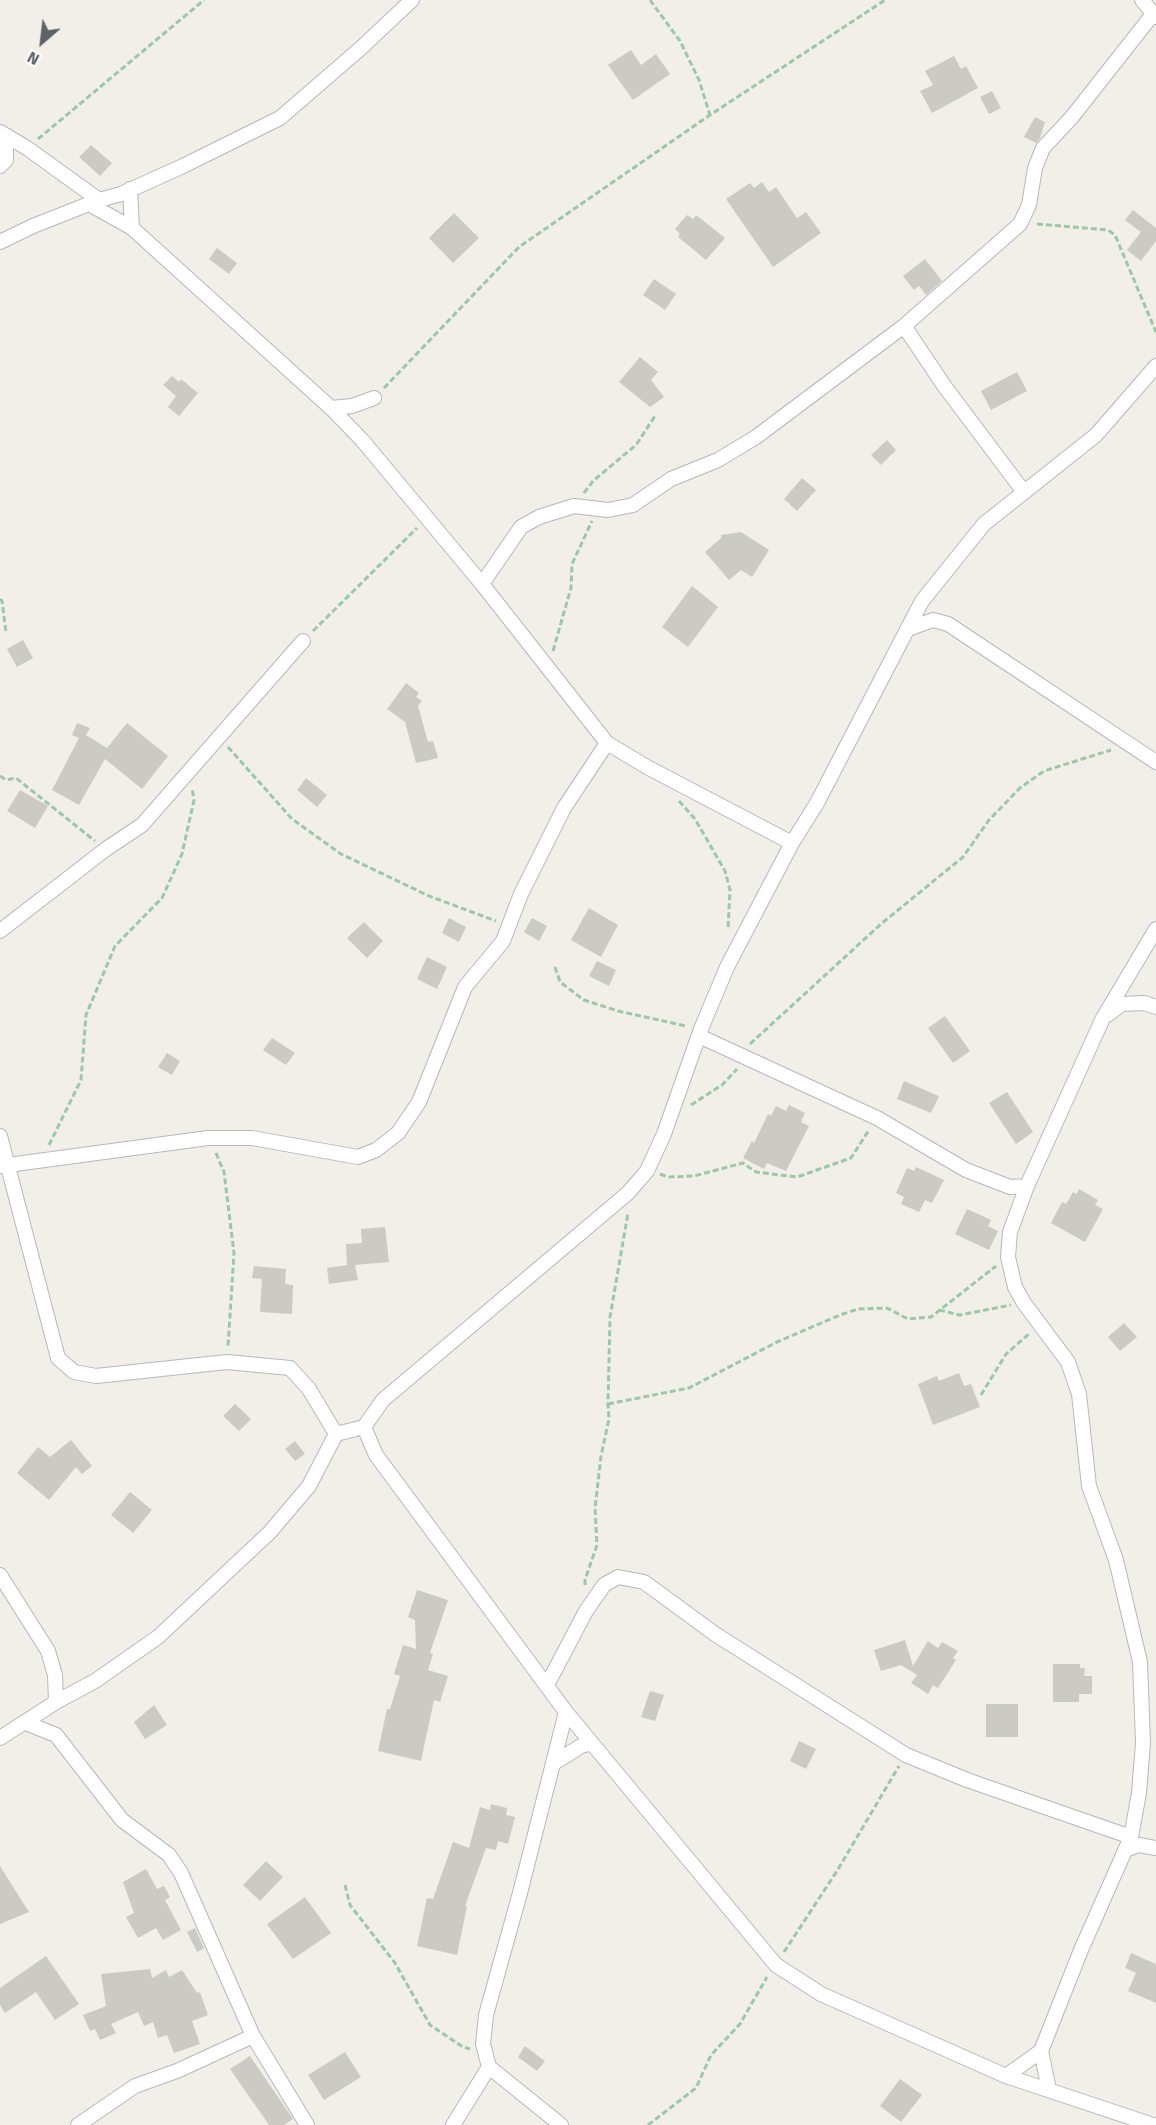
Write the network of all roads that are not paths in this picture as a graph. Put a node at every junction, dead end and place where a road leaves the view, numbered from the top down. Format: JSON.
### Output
{"nodes":[{"id":1,"x":412,"y":0,"type":"edge"},
{"id":2,"x":1142,"y":0,"type":"edge"},
{"id":3,"x":1155,"y":15,"type":"edge"},
{"id":4,"x":3,"y":134,"type":"edge"},
{"id":5,"x":0,"y":166,"type":"edge"},
{"id":6,"x":130,"y":189,"type":"junction"},
{"id":7,"x":94,"y":202,"type":"junction"},
{"id":8,"x":132,"y":228,"type":"junction"},
{"id":9,"x":0,"y":242,"type":"edge"},
{"id":10,"x":904,"y":326,"type":"junction"},
{"id":11,"x":1156,"y":366,"type":"edge"},
{"id":12,"x":374,"y":398,"type":"road end"},
{"id":13,"x":331,"y":408,"type":"junction"},
{"id":14,"x":1024,"y":492,"type":"junction"},
{"id":15,"x":482,"y":584,"type":"junction"},
{"id":16,"x":908,"y":629,"type":"junction"},
{"id":17,"x":303,"y":641,"type":"road end"},
{"id":18,"x":607,"y":743,"type":"junction"},
{"id":19,"x":1156,"y":762,"type":"edge"},
{"id":20,"x":792,"y":843,"type":"junction"},
{"id":21,"x":1156,"y":929,"type":"edge"},
{"id":22,"x":0,"y":931,"type":"edge"},
{"id":23,"x":1156,"y":1007,"type":"edge"},
{"id":24,"x":1103,"y":1018,"type":"junction"},
{"id":25,"x":700,"y":1032,"type":"junction"},
{"id":26,"x":0,"y":1136,"type":"edge"},
{"id":27,"x":4,"y":1165,"type":"edge"},
{"id":28,"x":1027,"y":1186,"type":"junction"},
{"id":29,"x":364,"y":1427,"type":"junction"},
{"id":30,"x":336,"y":1434,"type":"junction"},
{"id":31,"x":0,"y":1575,"type":"edge"},
{"id":32,"x":547,"y":1685,"type":"junction"},
{"id":33,"x":56,"y":1702,"type":"junction"},
{"id":34,"x":566,"y":1712,"type":"junction"},
{"id":35,"x":26,"y":1723,"type":"junction"},
{"id":36,"x":0,"y":1738,"type":"edge"},
{"id":37,"x":592,"y":1743,"type":"junction"},
{"id":38,"x":554,"y":1763,"type":"junction"},
{"id":39,"x":1128,"y":1844,"type":"junction"},
{"id":40,"x":1156,"y":1848,"type":"edge"},
{"id":41,"x":253,"y":2036,"type":"junction"},
{"id":42,"x":1041,"y":2051,"type":"junction"},
{"id":43,"x":488,"y":2061,"type":"junction"},
{"id":44,"x":1006,"y":2076,"type":"junction"},
{"id":45,"x":1049,"y":2090,"type":"junction"},
{"id":46,"x":78,"y":2125,"type":"edge"},
{"id":47,"x":307,"y":2125,"type":"edge"},
{"id":48,"x":453,"y":2125,"type":"edge"},
{"id":49,"x":561,"y":2125,"type":"edge"},
{"id":50,"x":1153,"y":2125,"type":"edge"}],
"edges":[{"from":1,"to":6,"type":"street"},
{"from":2,"to":3,"type":"street"},
{"from":3,"to":10,"type":"street"},
{"from":4,"to":5,"type":"street"},
{"from":4,"to":7,"type":"street"},
{"from":6,"to":7,"type":"street"},
{"from":6,"to":8,"type":"street"},
{"from":7,"to":8,"type":"street"},
{"from":7,"to":9,"type":"street"},
{"from":8,"to":13,"type":"street"},
{"from":10,"to":14,"type":"street"},
{"from":10,"to":15,"type":"street"},
{"from":11,"to":14,"type":"street"},
{"from":12,"to":13,"type":"street"},
{"from":13,"to":15,"type":"street"},
{"from":14,"to":16,"type":"street"},
{"from":15,"to":18,"type":"street"},
{"from":16,"to":19,"type":"street"},
{"from":16,"to":20,"type":"street"},
{"from":17,"to":22,"type":"street"},
{"from":18,"to":20,"type":"street"},
{"from":18,"to":27,"type":"street"},
{"from":20,"to":25,"type":"street"},
{"from":21,"to":24,"type":"street"},
{"from":23,"to":24,"type":"street"},
{"from":24,"to":28,"type":"street"},
{"from":25,"to":28,"type":"street"},
{"from":25,"to":29,"type":"street"},
{"from":26,"to":27,"type":"street"},
{"from":27,"to":30,"type":"street"},
{"from":28,"to":39,"type":"street"},
{"from":29,"to":30,"type":"street"},
{"from":29,"to":32,"type":"street"},
{"from":30,"to":33,"type":"street"},
{"from":31,"to":33,"type":"street"},
{"from":32,"to":34,"type":"street"},
{"from":32,"to":39,"type":"street"},
{"from":33,"to":35,"type":"street"},
{"from":34,"to":37,"type":"street"},
{"from":34,"to":38,"type":"street"},
{"from":35,"to":36,"type":"street"},
{"from":35,"to":41,"type":"street"},
{"from":37,"to":38,"type":"street"},
{"from":37,"to":44,"type":"street"},
{"from":38,"to":43,"type":"street"},
{"from":39,"to":40,"type":"street"},
{"from":39,"to":42,"type":"street"},
{"from":41,"to":46,"type":"street"},
{"from":41,"to":47,"type":"street"},
{"from":42,"to":44,"type":"street"},
{"from":42,"to":45,"type":"street"},
{"from":43,"to":48,"type":"street"},
{"from":43,"to":49,"type":"street"},
{"from":44,"to":45,"type":"street"},
{"from":45,"to":50,"type":"street"}]}
